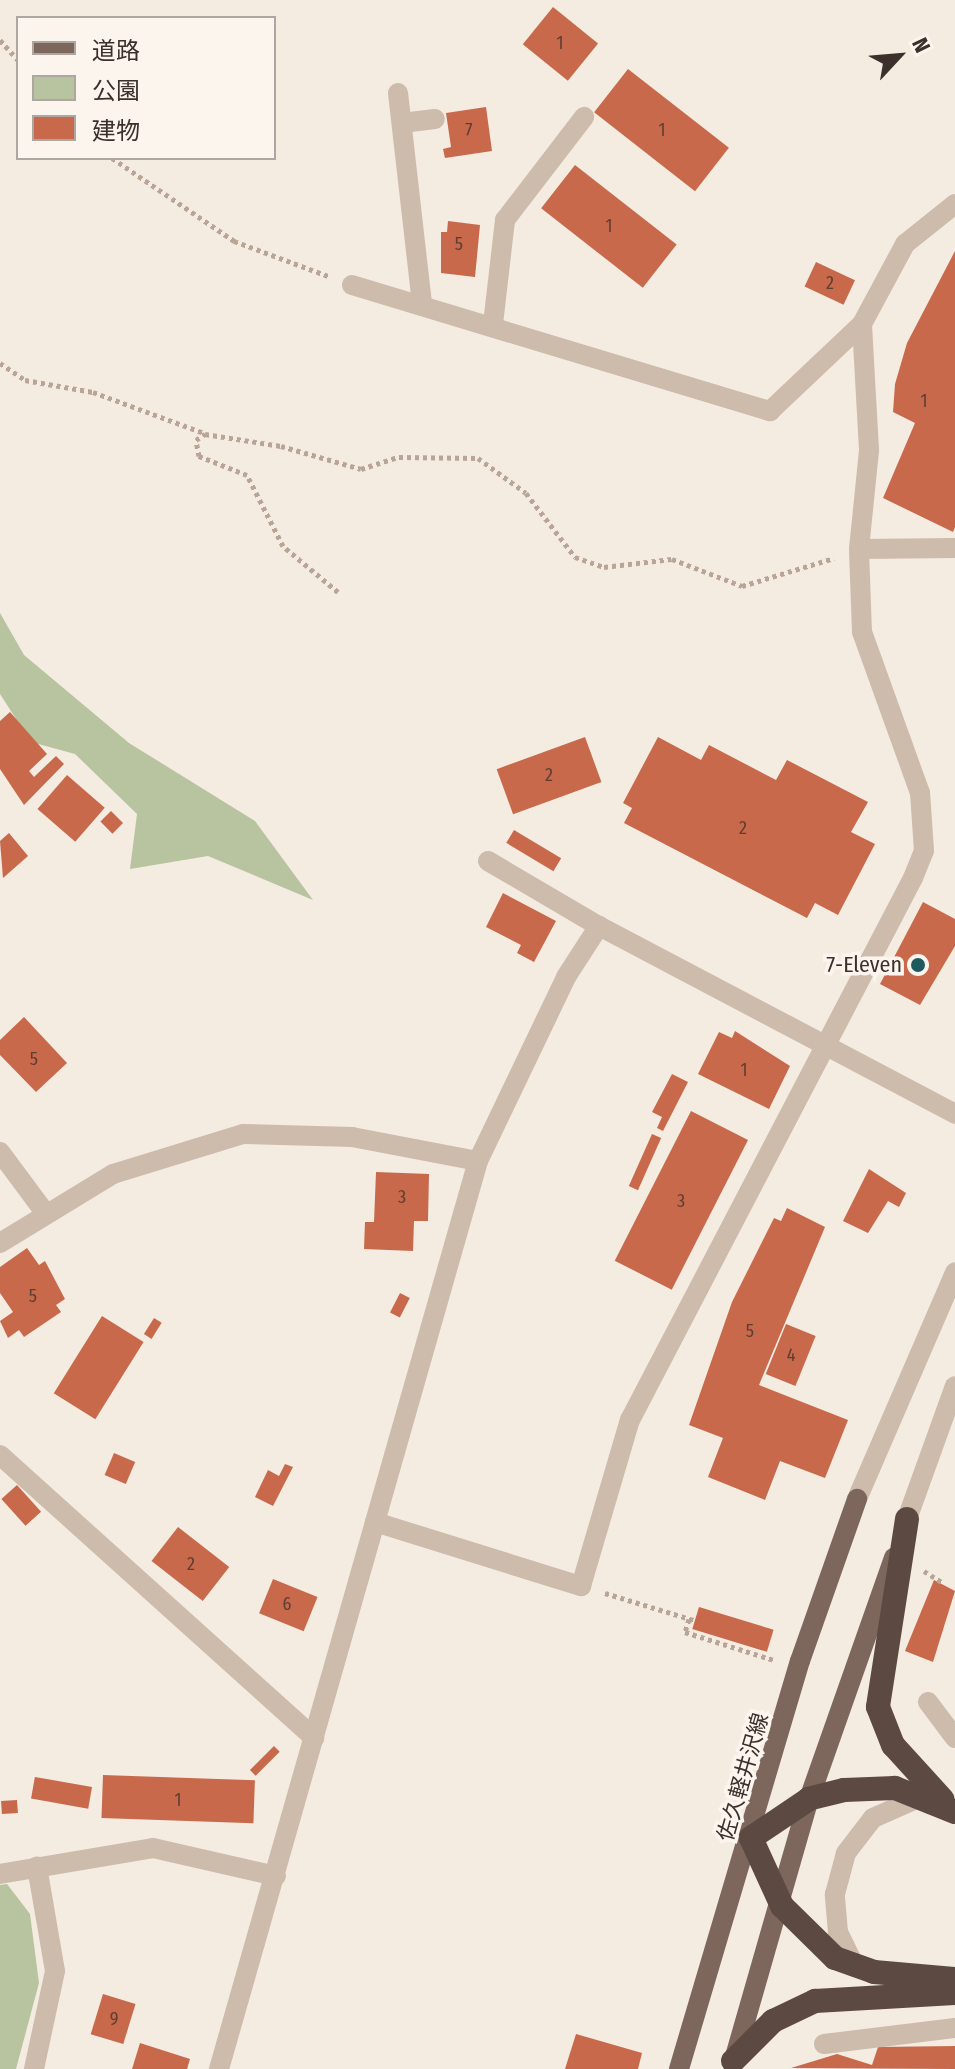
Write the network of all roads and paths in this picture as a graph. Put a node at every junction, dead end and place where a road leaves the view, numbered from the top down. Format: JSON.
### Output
{"nodes":[{"id":1,"x":0,"y":40,"type":"edge"},
{"id":2,"x":16,"y":58,"type":"edge"},
{"id":3,"x":398,"y":93,"type":"dead end"},
{"id":4,"x":584,"y":117,"type":"dead end"},
{"id":5,"x":435,"y":119,"type":"dead end"},
{"id":6,"x":402,"y":123,"type":"junction"},
{"id":7,"x":115,"y":160,"type":"edge"},
{"id":8,"x":955,"y":204,"type":"edge"},
{"id":9,"x":352,"y":285,"type":"joint"},
{"id":10,"x":422,"y":304,"type":"junction"},
{"id":11,"x":493,"y":324,"type":"junction"},
{"id":12,"x":862,"y":324,"type":"junction"},
{"id":13,"x":0,"y":363,"type":"edge"},
{"id":14,"x":205,"y":434,"type":"junction"},
{"id":15,"x":955,"y":548,"type":"edge"},
{"id":16,"x":859,"y":549,"type":"junction"},
{"id":17,"x":338,"y":592,"type":"dead end"},
{"id":18,"x":488,"y":861,"type":"dead end"},
{"id":19,"x":599,"y":926,"type":"junction"},
{"id":20,"x":827,"y":1040,"type":"junction"},
{"id":21,"x":955,"y":1114,"type":"edge"},
{"id":22,"x":0,"y":1152,"type":"edge"},
{"id":23,"x":478,"y":1161,"type":"junction"},
{"id":24,"x":46,"y":1214,"type":"junction"},
{"id":25,"x":0,"y":1243,"type":"edge"},
{"id":26,"x":955,"y":1272,"type":"edge"},
{"id":27,"x":955,"y":1386,"type":"edge"},
{"id":28,"x":0,"y":1455,"type":"edge"},
{"id":29,"x":857,"y":1499,"type":"joint"},
{"id":30,"x":907,"y":1519,"type":"junction"},
{"id":31,"x":375,"y":1522,"type":"junction"},
{"id":32,"x":923,"y":1570,"type":"dead end"},
{"id":33,"x":943,"y":1583,"type":"dead end"},
{"id":34,"x":581,"y":1586,"type":"junction"},
{"id":35,"x":777,"y":1661,"type":"dead end"},
{"id":36,"x":928,"y":1702,"type":"dead end"},
{"id":37,"x":314,"y":1738,"type":"junction"},
{"id":38,"x":955,"y":1738,"type":"edge"},
{"id":39,"x":923,"y":1796,"type":"junction"},
{"id":40,"x":809,"y":1799,"type":"junction"},
{"id":41,"x":955,"y":1812,"type":"edge"},
{"id":42,"x":751,"y":1838,"type":"junction"},
{"id":43,"x":37,"y":1867,"type":"junction"},
{"id":44,"x":0,"y":1874,"type":"edge"},
{"id":45,"x":276,"y":1876,"type":"junction"},
{"id":46,"x":782,"y":1906,"type":"junction"},
{"id":47,"x":855,"y":1967,"type":"junction"},
{"id":48,"x":955,"y":1979,"type":"edge"},
{"id":49,"x":955,"y":1993,"type":"edge"},
{"id":50,"x":955,"y":2028,"type":"edge"},
{"id":51,"x":824,"y":2044,"type":"dead end"},
{"id":52,"x":732,"y":2065,"type":"edge"},
{"id":53,"x":34,"y":2069,"type":"edge"},
{"id":54,"x":219,"y":2069,"type":"edge"},
{"id":55,"x":679,"y":2069,"type":"edge"}],
"edges":[{"from":1,"to":2,"type":"path"},
{"from":3,"to":6,"type":"street"},
{"from":4,"to":11,"type":"street"},
{"from":5,"to":6,"type":"street"},
{"from":6,"to":10,"type":"street"},
{"from":7,"to":9,"type":"path"},
{"from":8,"to":12,"type":"street"},
{"from":9,"to":10,"type":"street"},
{"from":10,"to":11,"type":"street"},
{"from":11,"to":12,"type":"street"},
{"from":12,"to":16,"type":"street"},
{"from":13,"to":14,"type":"path"},
{"from":14,"to":16,"type":"path"},
{"from":14,"to":17,"type":"path"},
{"from":15,"to":16,"type":"street"},
{"from":16,"to":20,"type":"street"},
{"from":18,"to":19,"type":"street"},
{"from":19,"to":20,"type":"street"},
{"from":19,"to":23,"type":"street"},
{"from":20,"to":21,"type":"street"},
{"from":20,"to":34,"type":"street"},
{"from":22,"to":24,"type":"street"},
{"from":23,"to":24,"type":"street"},
{"from":23,"to":31,"type":"street"},
{"from":24,"to":25,"type":"street"},
{"from":26,"to":29,"type":"street"},
{"from":27,"to":30,"type":"street"},
{"from":28,"to":37,"type":"street"},
{"from":29,"to":42,"type":"main road","name":"佐久軽井沢線"},
{"from":30,"to":40,"type":"main road"},
{"from":30,"to":41,"type":"highway"},
{"from":31,"to":34,"type":"street"},
{"from":31,"to":37,"type":"street"},
{"from":32,"to":33,"type":"path"},
{"from":34,"to":35,"type":"path"},
{"from":36,"to":38,"type":"street"},
{"from":37,"to":45,"type":"street"},
{"from":39,"to":40,"type":"highway"},
{"from":39,"to":41,"type":"highway"},
{"from":39,"to":47,"type":"street"},
{"from":40,"to":42,"type":"highway"},
{"from":40,"to":46,"type":"main road"},
{"from":42,"to":46,"type":"highway"},
{"from":42,"to":55,"type":"main road","name":"佐久軽井沢線"},
{"from":43,"to":44,"type":"street"},
{"from":43,"to":45,"type":"street"},
{"from":43,"to":53,"type":"street"},
{"from":45,"to":54,"type":"street"},
{"from":46,"to":47,"type":"highway"},
{"from":46,"to":52,"type":"main road"},
{"from":47,"to":48,"type":"highway"},
{"from":49,"to":52,"type":"highway"},
{"from":50,"to":51,"type":"street"}]}
